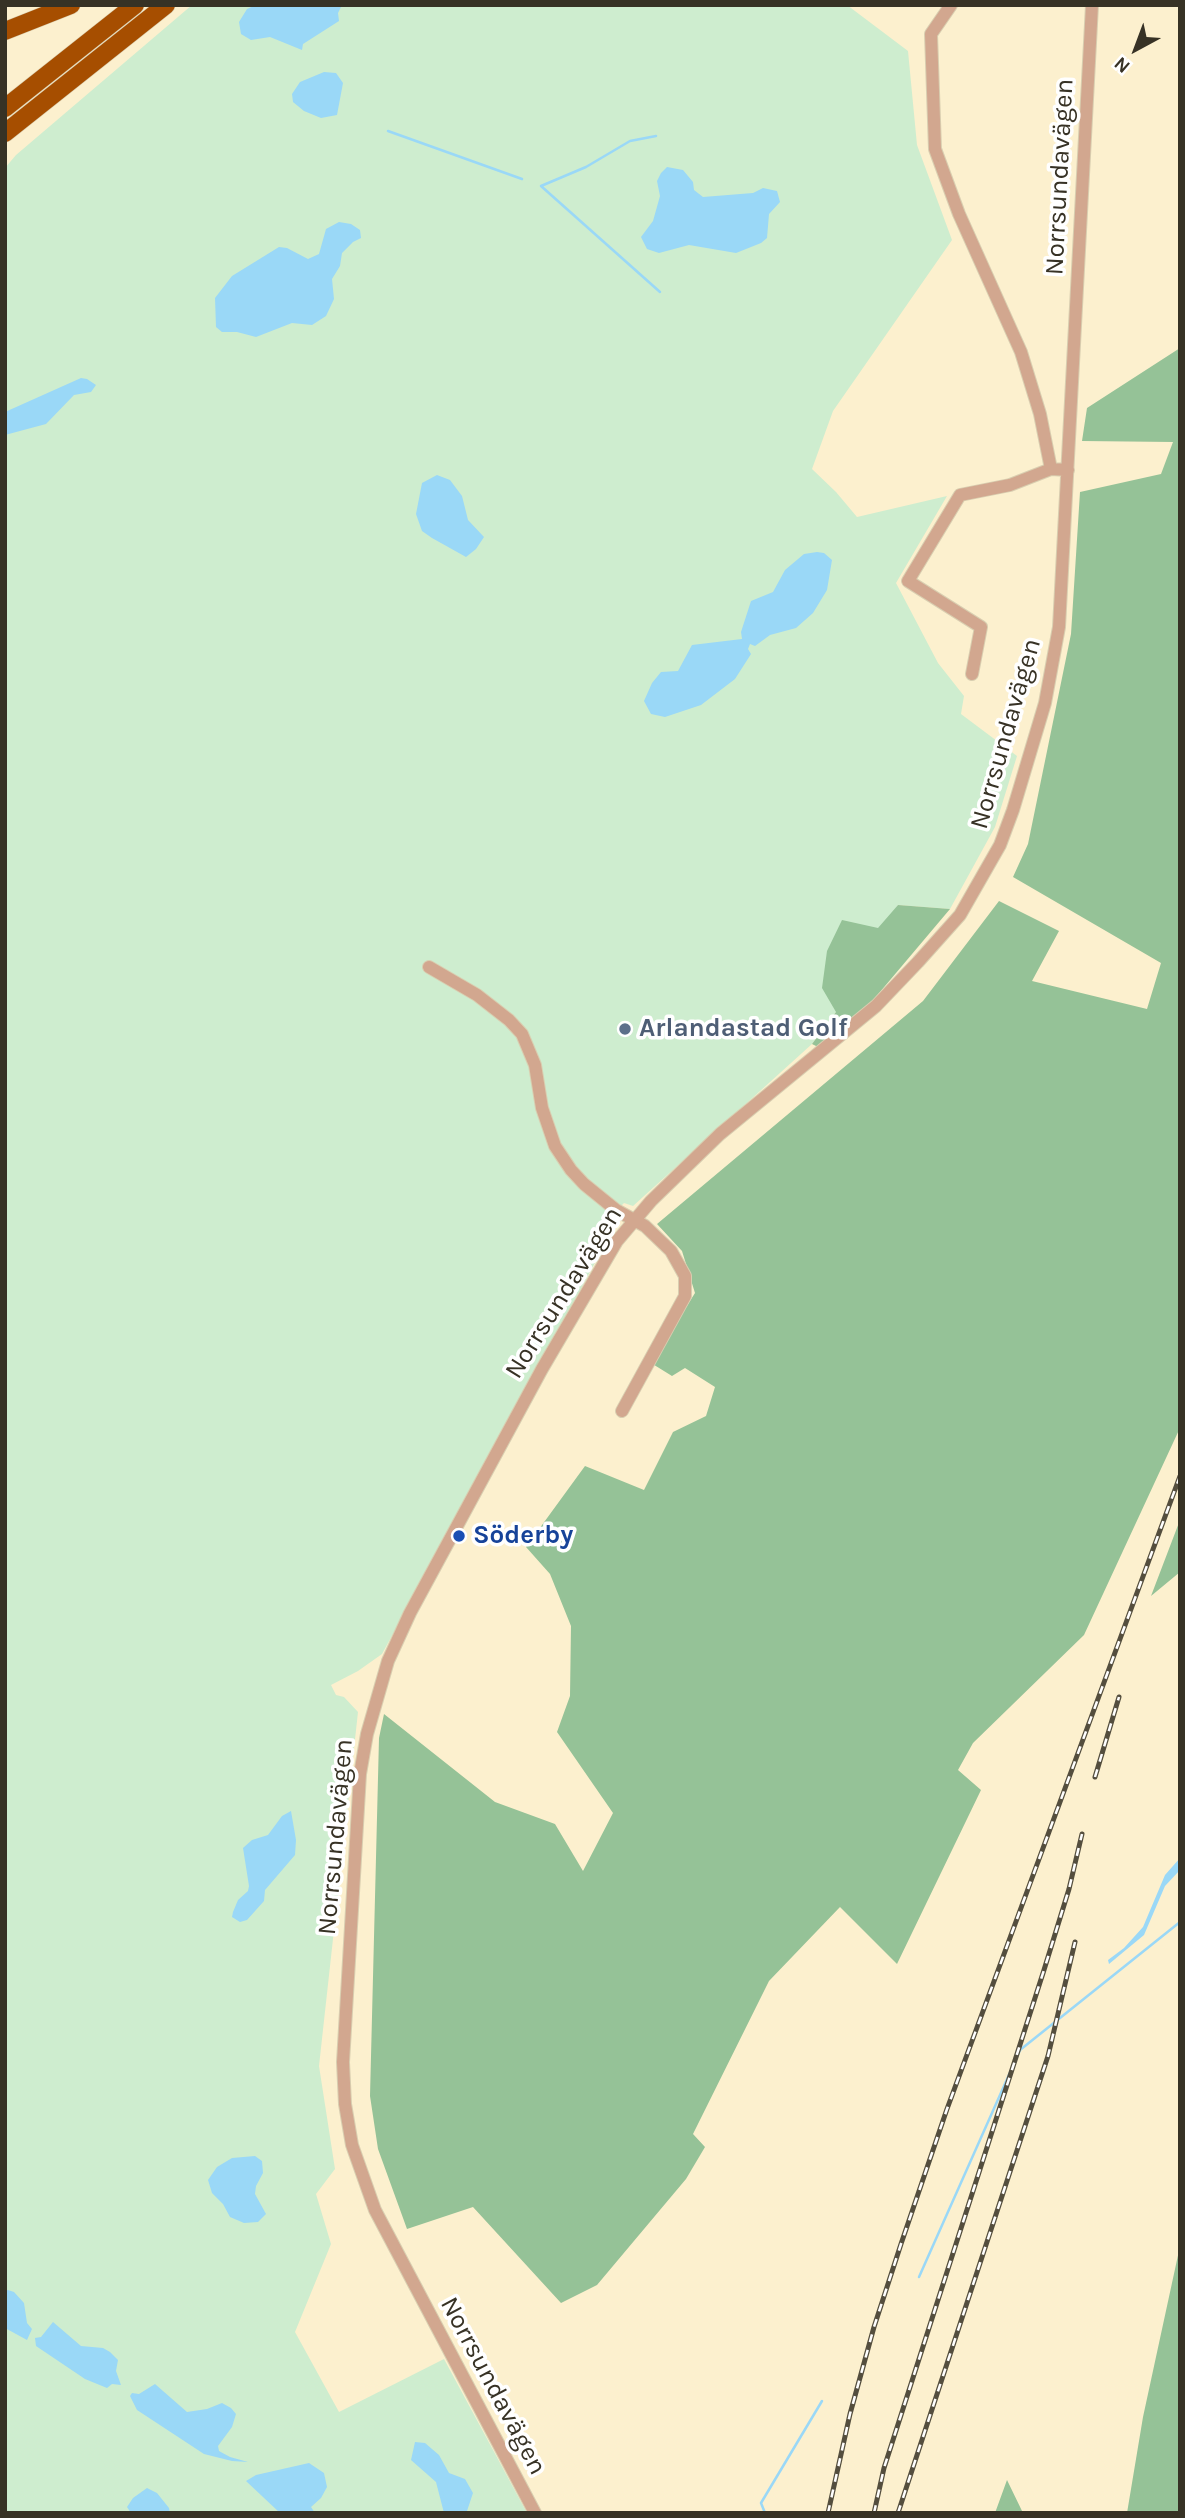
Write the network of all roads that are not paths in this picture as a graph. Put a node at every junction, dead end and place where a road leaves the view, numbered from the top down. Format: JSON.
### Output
{"nodes":[{"id":1,"x":71,"y":5,"type":"edge"},
{"id":2,"x":135,"y":5,"type":"edge"},
{"id":3,"x":166,"y":5,"type":"edge"},
{"id":4,"x":951,"y":5,"type":"edge"},
{"id":5,"x":1092,"y":5,"type":"edge"},
{"id":6,"x":5,"y":31,"type":"edge"},
{"id":7,"x":73,"y":81,"type":"junction"},
{"id":8,"x":5,"y":108,"type":"edge"},
{"id":9,"x":5,"y":133,"type":"edge"},
{"id":10,"x":5,"y":146,"type":"edge"},
{"id":11,"x":1051,"y":469,"type":"junction"},
{"id":12,"x":1068,"y":470,"type":"junction"},
{"id":13,"x":972,"y":674,"type":"dead end"},
{"id":14,"x":429,"y":967,"type":"dead end"},
{"id":15,"x":633,"y":1220,"type":"junction"},
{"id":16,"x":622,"y":1410,"type":"dead end"},
{"id":17,"x":535,"y":2513,"type":"edge"}],
"edges":[{"from":1,"to":6,"type":"highway"},
{"from":2,"to":8,"type":"highway"},
{"from":3,"to":7,"type":"highway"},
{"from":4,"to":11,"type":"street"},
{"from":5,"to":12,"type":"street","name":"Norrsundavägen"},
{"from":7,"to":9,"type":"highway"},
{"from":7,"to":10,"type":"highway"},
{"from":11,"to":12,"type":"street"},
{"from":11,"to":13,"type":"street"},
{"from":12,"to":15,"type":"street","name":"Norrsundavägen"},
{"from":14,"to":15,"type":"street"},
{"from":15,"to":16,"type":"street"},
{"from":15,"to":17,"type":"street","name":"Norrsundavägen"}]}
